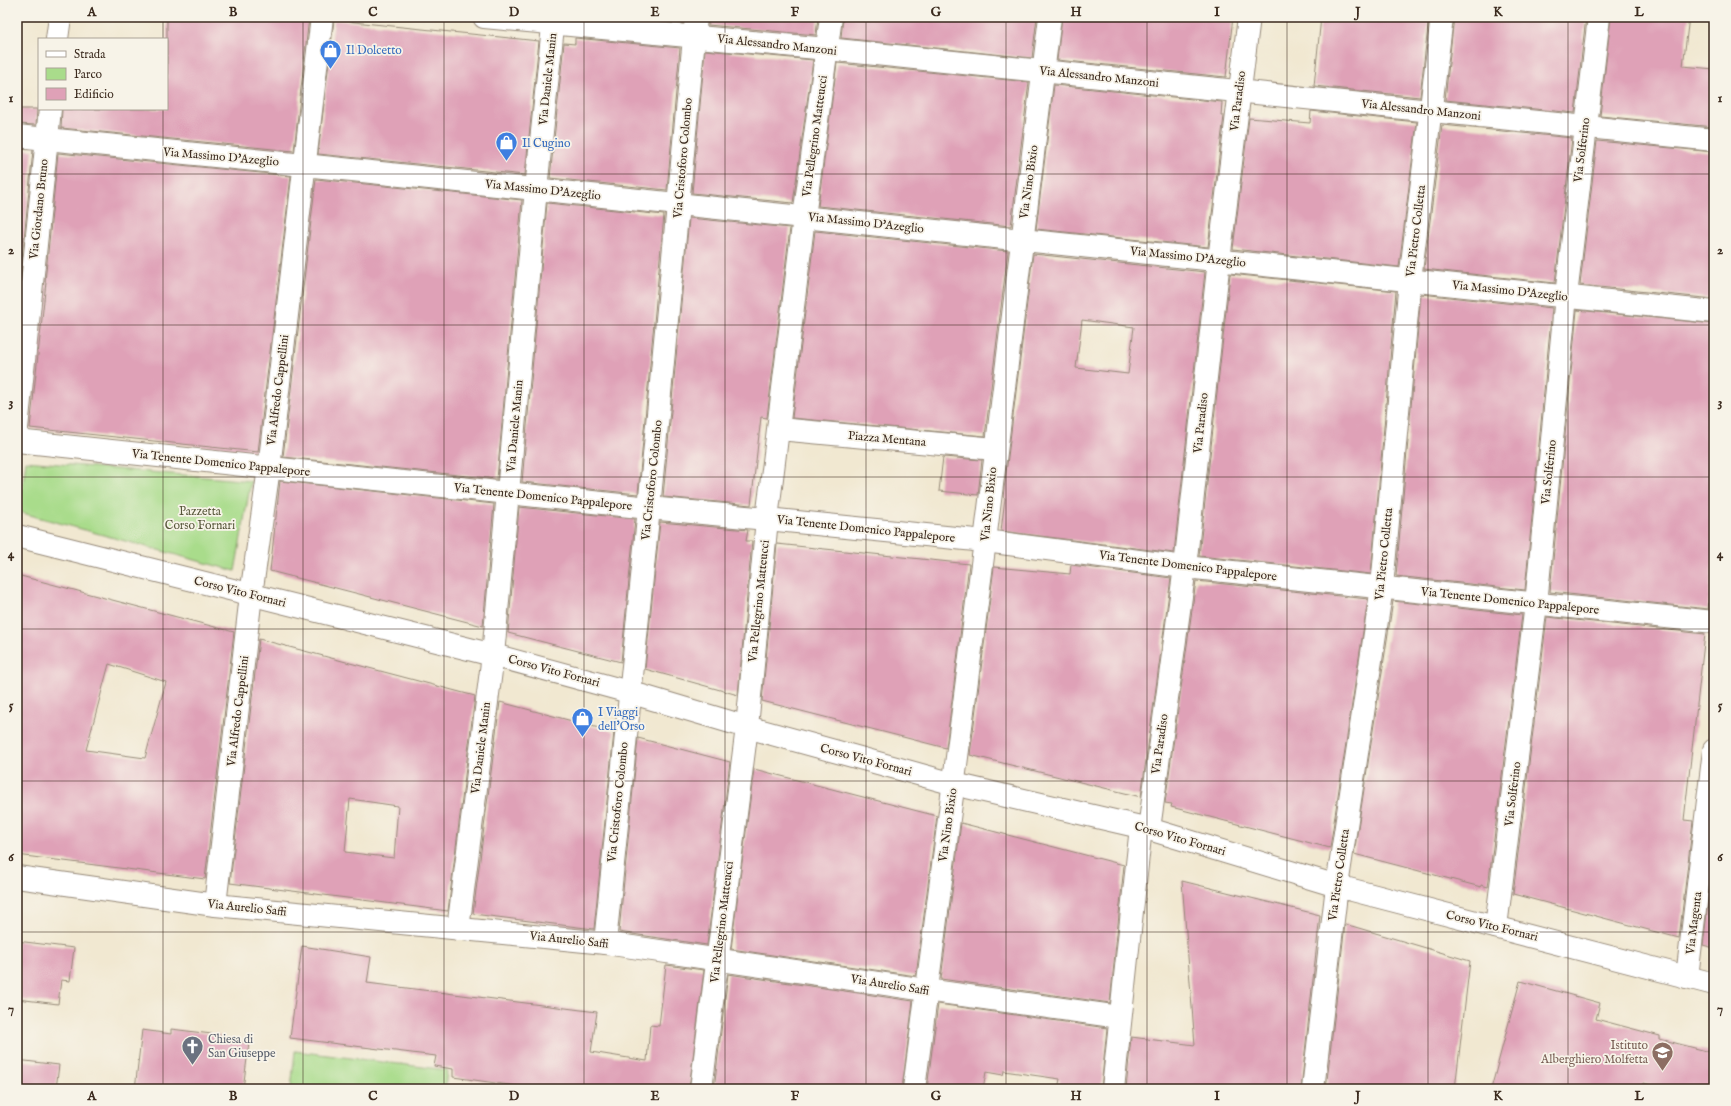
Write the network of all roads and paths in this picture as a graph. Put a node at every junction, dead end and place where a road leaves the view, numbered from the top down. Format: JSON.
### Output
{"nodes":[{"id":1,"x":60,"y":17,"type":"edge"},
{"id":2,"x":322,"y":17,"type":"edge"},
{"id":3,"x":484,"y":17,"type":"edge"},
{"id":4,"x":831,"y":17,"type":"edge"},
{"id":5,"x":1050,"y":17,"type":"edge"},
{"id":6,"x":1249,"y":17,"type":"edge"},
{"id":7,"x":1442,"y":17,"type":"edge"},
{"id":8,"x":1599,"y":17,"type":"edge"},
{"id":9,"x":554,"y":20,"type":"edge"},
{"id":10,"x":695,"y":27,"type":"edge"},
{"id":11,"x":57,"y":38,"type":"edge"},
{"id":12,"x":827,"y":50,"type":"junction"},
{"id":13,"x":1044,"y":72,"type":"junction"},
{"id":14,"x":1240,"y":92,"type":"junction"},
{"id":15,"x":50,"y":110,"type":"edge"},
{"id":16,"x":1430,"y":111,"type":"junction"},
{"id":17,"x":1585,"y":127,"type":"junction"},
{"id":18,"x":17,"y":136,"type":"edge"},
{"id":19,"x":46,"y":140,"type":"junction"},
{"id":20,"x":1714,"y":140,"type":"edge"},
{"id":21,"x":304,"y":164,"type":"junction"},
{"id":22,"x":536,"y":189,"type":"junction"},
{"id":23,"x":678,"y":205,"type":"junction"},
{"id":24,"x":804,"y":217,"type":"junction"},
{"id":25,"x":1021,"y":240,"type":"junction"},
{"id":26,"x":1218,"y":260,"type":"junction"},
{"id":27,"x":1410,"y":280,"type":"junction"},
{"id":28,"x":1566,"y":296,"type":"junction"},
{"id":29,"x":1714,"y":312,"type":"edge"},
{"id":30,"x":17,"y":428,"type":"edge"},
{"id":31,"x":779,"y":429,"type":"junction"},
{"id":32,"x":17,"y":441,"type":"edge"},
{"id":33,"x":995,"y":449,"type":"junction"},
{"id":34,"x":269,"y":468,"type":"junction"},
{"id":35,"x":508,"y":493,"type":"junction"},
{"id":36,"x":649,"y":508,"type":"junction"},
{"id":37,"x":767,"y":519,"type":"junction"},
{"id":38,"x":17,"y":536,"type":"edge"},
{"id":39,"x":985,"y":542,"type":"junction"},
{"id":40,"x":1185,"y":567,"type":"junction"},
{"id":41,"x":1382,"y":587,"type":"junction"},
{"id":42,"x":251,"y":595,"type":"junction"},
{"id":43,"x":1536,"y":604,"type":"junction"},
{"id":44,"x":1714,"y":622,"type":"edge"},
{"id":45,"x":494,"y":655,"type":"junction"},
{"id":46,"x":629,"y":692,"type":"junction"},
{"id":47,"x":747,"y":727,"type":"junction"},
{"id":48,"x":1714,"y":750,"type":"edge"},
{"id":49,"x":954,"y":784,"type":"junction"},
{"id":50,"x":1145,"y":828,"type":"junction"},
{"id":51,"x":17,"y":877,"type":"edge"},
{"id":52,"x":1337,"y":886,"type":"junction"},
{"id":53,"x":215,"y":905,"type":"junction"},
{"id":54,"x":1496,"y":926,"type":"junction"},
{"id":55,"x":458,"y":929,"type":"junction"},
{"id":56,"x":605,"y":943,"type":"junction"},
{"id":57,"x":718,"y":959,"type":"junction"},
{"id":58,"x":1687,"y":977,"type":"junction"},
{"id":59,"x":1714,"y":984,"type":"edge"},
{"id":60,"x":926,"y":990,"type":"junction"},
{"id":61,"x":1120,"y":1017,"type":"junction"},
{"id":62,"x":701,"y":1089,"type":"edge"},
{"id":63,"x":914,"y":1089,"type":"edge"},
{"id":64,"x":1113,"y":1089,"type":"edge"},
{"id":65,"x":1313,"y":1089,"type":"edge"}],
"edges":[{"from":1,"to":11,"type":"street"},
{"from":2,"to":21,"type":"street","name":"Via Alfredo Cappellini"},
{"from":3,"to":9,"type":"street","name":"Via Alessandro Manzoni"},
{"from":4,"to":12,"type":"street","name":"Via Pellegrino Matteucci"},
{"from":5,"to":13,"type":"street","name":"Via Nino Bixio"},
{"from":6,"to":14,"type":"street","name":"Via Paradiso"},
{"from":7,"to":16,"type":"street","name":"Via Pietro Colletta"},
{"from":8,"to":17,"type":"street","name":"Via Solferino"},
{"from":9,"to":10,"type":"street","name":"Via Alessandro Manzoni"},
{"from":9,"to":22,"type":"street","name":"Via Daniele Manin"},
{"from":10,"to":12,"type":"street","name":"Via Alessandro Manzoni"},
{"from":10,"to":23,"type":"street","name":"Via Cristoforo Colombo"},
{"from":12,"to":13,"type":"street","name":"Via Alessandro Manzoni"},
{"from":12,"to":24,"type":"street","name":"Via Pellegrino Matteucci"},
{"from":13,"to":14,"type":"street","name":"Via Alessandro Manzoni"},
{"from":13,"to":25,"type":"street","name":"Via Nino Bixio"},
{"from":14,"to":16,"type":"street","name":"Via Alessandro Manzoni"},
{"from":14,"to":26,"type":"street","name":"Via Paradiso"},
{"from":15,"to":19,"type":"street","name":"Via Giordano Bruno"},
{"from":16,"to":17,"type":"street","name":"Via Alessandro Manzoni"},
{"from":16,"to":27,"type":"street","name":"Via Pietro Colletta"},
{"from":17,"to":20,"type":"street","name":"Via Alessandro Manzoni"},
{"from":17,"to":28,"type":"street","name":"Via Solferino"},
{"from":18,"to":19,"type":"street","name":"Via Massimo D'Azeglio"},
{"from":19,"to":21,"type":"street","name":"Via Massimo D'Azeglio"},
{"from":19,"to":30,"type":"street","name":"Via Giordano Bruno"},
{"from":21,"to":22,"type":"street","name":"Via Massimo D'Azeglio"},
{"from":21,"to":34,"type":"street","name":"Via Alfredo Cappellini"},
{"from":22,"to":23,"type":"street","name":"Via Massimo D'Azeglio"},
{"from":22,"to":35,"type":"street","name":"Via Daniele Manin"},
{"from":23,"to":24,"type":"street","name":"Via Massimo D'Azeglio"},
{"from":23,"to":36,"type":"street","name":"Via Cristoforo Colombo"},
{"from":24,"to":25,"type":"street","name":"Via Massimo D'Azeglio"},
{"from":24,"to":31,"type":"street","name":"Via Pellegrino Matteucci"},
{"from":25,"to":26,"type":"street","name":"Via Massimo D'Azeglio"},
{"from":25,"to":33,"type":"street","name":"Via Nino Bixio"},
{"from":26,"to":27,"type":"street","name":"Via Massimo D'Azeglio"},
{"from":26,"to":40,"type":"street","name":"Via Paradiso"},
{"from":27,"to":28,"type":"street","name":"Via Massimo D'Azeglio"},
{"from":27,"to":41,"type":"street","name":"Via Pietro Colletta"},
{"from":28,"to":29,"type":"street","name":"Via Massimo D'Azeglio"},
{"from":28,"to":43,"type":"street","name":"Via Solferino"},
{"from":31,"to":33,"type":"street","name":"Piazza Mentana"},
{"from":31,"to":37,"type":"street","name":"Via Pellegrino Matteucci"},
{"from":32,"to":34,"type":"street","name":"Via Tenente Domenico Pappalepore"},
{"from":33,"to":39,"type":"street","name":"Via Nino Bixio"},
{"from":34,"to":35,"type":"street","name":"Via Tenente Domenico Pappalepore"},
{"from":34,"to":42,"type":"street","name":"Via Alfredo Cappellini"},
{"from":35,"to":36,"type":"street","name":"Via Tenente Domenico Pappalepore"},
{"from":35,"to":45,"type":"street","name":"Via Daniele Manin"},
{"from":36,"to":37,"type":"street","name":"Via Tenente Domenico Pappalepore"},
{"from":36,"to":46,"type":"street","name":"Via Cristoforo Colombo"},
{"from":37,"to":39,"type":"street","name":"Via Tenente Domenico Pappalepore"},
{"from":37,"to":47,"type":"street","name":"Via Pellegrino Matteucci"},
{"from":38,"to":42,"type":"street","name":"Corso Vito Fornari"},
{"from":39,"to":40,"type":"street","name":"Via Tenente Domenico Pappalepore"},
{"from":39,"to":49,"type":"street","name":"Via Nino Bixio"},
{"from":40,"to":41,"type":"street","name":"Via Tenente Domenico Pappalepore"},
{"from":40,"to":50,"type":"street","name":"Via Paradiso"},
{"from":41,"to":43,"type":"street","name":"Via Tenente Domenico Pappalepore"},
{"from":41,"to":52,"type":"street","name":"Via Pietro Colletta"},
{"from":42,"to":45,"type":"street","name":"Corso Vito Fornari"},
{"from":42,"to":53,"type":"street","name":"Via Alfredo Cappellini"},
{"from":43,"to":44,"type":"street","name":"Via Tenente Domenico Pappalepore"},
{"from":43,"to":54,"type":"street","name":"Via Solferino"},
{"from":45,"to":46,"type":"street","name":"Corso Vito Fornari"},
{"from":45,"to":55,"type":"street","name":"Via Daniele Manin"},
{"from":46,"to":47,"type":"street","name":"Corso Vito Fornari"},
{"from":46,"to":56,"type":"street","name":"Via Cristoforo Colombo"},
{"from":47,"to":49,"type":"street","name":"Corso Vito Fornari"},
{"from":47,"to":57,"type":"street","name":"Via Pellegrino Matteucci"},
{"from":48,"to":58,"type":"street","name":"Via Magenta"},
{"from":49,"to":50,"type":"street","name":"Corso Vito Fornari"},
{"from":49,"to":60,"type":"street","name":"Via Nino Bixio"},
{"from":50,"to":52,"type":"street","name":"Corso Vito Fornari"},
{"from":50,"to":61,"type":"street","name":"Via Paradiso"},
{"from":51,"to":53,"type":"street","name":"Via Aurelio Saffi"},
{"from":52,"to":54,"type":"street","name":"Corso Vito Fornari"},
{"from":52,"to":65,"type":"street","name":"Via Pietro Colletta"},
{"from":53,"to":55,"type":"street","name":"Via Aurelio Saffi"},
{"from":54,"to":58,"type":"street","name":"Corso Vito Fornari"},
{"from":55,"to":56,"type":"street","name":"Via Aurelio Saffi"},
{"from":56,"to":57,"type":"street","name":"Via Aurelio Saffi"},
{"from":57,"to":60,"type":"street","name":"Via Aurelio Saffi"},
{"from":57,"to":62,"type":"street","name":"Via Pellegrino Matteucci"},
{"from":58,"to":59,"type":"street","name":"Corso Vito Fornari"},
{"from":60,"to":61,"type":"street","name":"Via Aurelio Saffi"},
{"from":60,"to":63,"type":"street","name":"Via Nino Bixio"},
{"from":61,"to":64,"type":"street","name":"Via Paradiso"}]}
